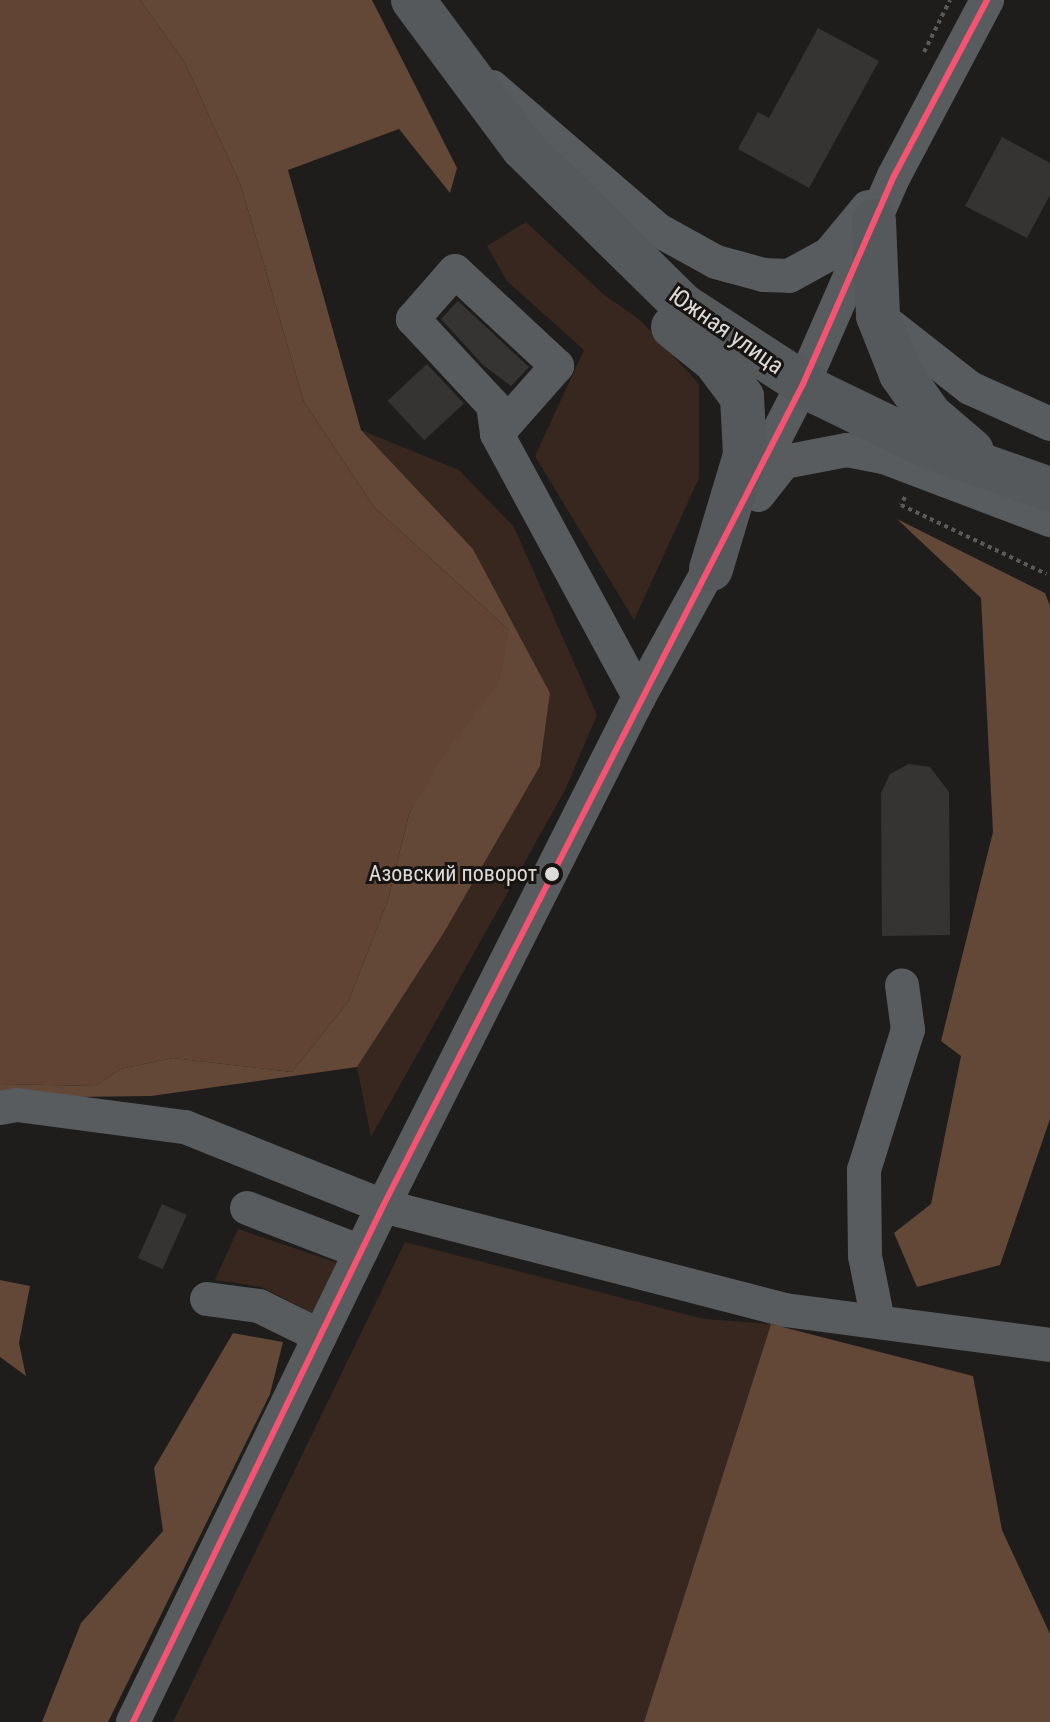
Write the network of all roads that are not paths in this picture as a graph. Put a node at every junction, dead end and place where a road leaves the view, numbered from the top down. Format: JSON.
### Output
{"nodes":[{"id":1,"x":413,"y":0,"type":"edge"},
{"id":2,"x":987,"y":0,"type":"edge"},
{"id":3,"x":442,"y":43,"type":"junction"},
{"id":4,"x":894,"y":176,"type":"junction"},
{"id":5,"x":874,"y":221,"type":"junction"},
{"id":6,"x":878,"y":316,"type":"junction"},
{"id":7,"x":803,"y":384,"type":"junction"},
{"id":8,"x":1050,"y":424,"type":"edge"},
{"id":9,"x":497,"y":434,"type":"junction"},
{"id":10,"x":1038,"y":485,"type":"edge"},
{"id":11,"x":1050,"y":520,"type":"edge"},
{"id":12,"x":718,"y":555,"type":"junction"},
{"id":13,"x":639,"y":697,"type":"junction"},
{"id":14,"x":902,"y":985,"type":"dead end"},
{"id":15,"x":0,"y":1108,"type":"edge"},
{"id":16,"x":383,"y":1206,"type":"junction"},
{"id":17,"x":247,"y":1208,"type":"dead end"},
{"id":18,"x":361,"y":1252,"type":"junction"},
{"id":19,"x":207,"y":1299,"type":"dead end"},
{"id":20,"x":878,"y":1321,"type":"junction"},
{"id":21,"x":320,"y":1336,"type":"junction"},
{"id":22,"x":1050,"y":1345,"type":"edge"},
{"id":23,"x":133,"y":1722,"type":"edge"}],
"edges":[{"from":1,"to":3,"type":"highway","name":"Южная улица"},
{"from":1,"to":12,"type":"highway"},
{"from":2,"to":4,"type":"street"},
{"from":3,"to":4,"type":"street"},
{"from":3,"to":7,"type":"highway","name":"Южная улица"},
{"from":4,"to":5,"type":"street"},
{"from":5,"to":6,"type":"highway"},
{"from":5,"to":7,"type":"street"},
{"from":6,"to":8,"type":"street"},
{"from":6,"to":10,"type":"highway"},
{"from":7,"to":10,"type":"highway","name":"Южная улица"},
{"from":7,"to":12,"type":"street"},
{"from":9,"to":9,"type":"street"},
{"from":9,"to":13,"type":"street"},
{"from":11,"to":12,"type":"street"},
{"from":12,"to":13,"type":"street"},
{"from":13,"to":16,"type":"street"},
{"from":14,"to":20,"type":"street"},
{"from":15,"to":16,"type":"street"},
{"from":16,"to":18,"type":"street"},
{"from":16,"to":20,"type":"street"},
{"from":17,"to":18,"type":"street"},
{"from":18,"to":21,"type":"street"},
{"from":19,"to":21,"type":"street"},
{"from":20,"to":22,"type":"street"},
{"from":21,"to":23,"type":"street"}]}
